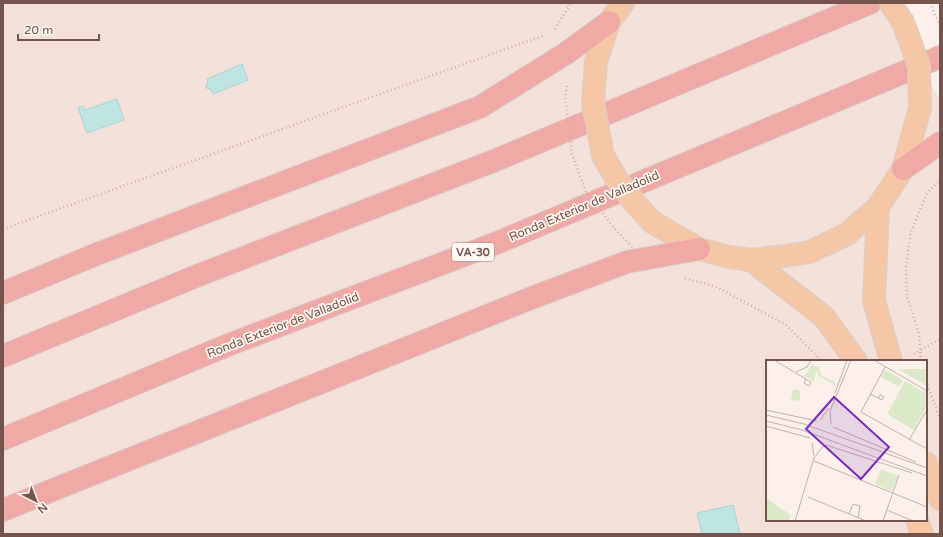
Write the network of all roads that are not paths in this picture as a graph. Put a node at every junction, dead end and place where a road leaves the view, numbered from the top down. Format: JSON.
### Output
{"nodes":[{"id":1,"x":623,"y":3,"type":"edge"},
{"id":2,"x":870,"y":3,"type":"edge"},
{"id":3,"x":890,"y":3,"type":"edge"},
{"id":4,"x":609,"y":22,"type":"junction"},
{"id":5,"x":940,"y":57,"type":"edge"},
{"id":6,"x":940,"y":143,"type":"edge"},
{"id":7,"x":903,"y":169,"type":"junction"},
{"id":8,"x":878,"y":207,"type":"junction"},
{"id":9,"x":699,"y":249,"type":"junction"},
{"id":10,"x":751,"y":260,"type":"junction"},
{"id":11,"x":3,"y":293,"type":"edge"},
{"id":12,"x":3,"y":356,"type":"edge"},
{"id":13,"x":900,"y":359,"type":"edge"},
{"id":14,"x":855,"y":360,"type":"edge"},
{"id":15,"x":3,"y":438,"type":"edge"},
{"id":16,"x":927,"y":466,"type":"edge"},
{"id":17,"x":940,"y":499,"type":"edge"},
{"id":18,"x":3,"y":510,"type":"edge"},
{"id":19,"x":917,"y":521,"type":"edge"},
{"id":20,"x":922,"y":534,"type":"edge"}],
"edges":[{"from":1,"to":4,"type":"main road"},
{"from":2,"to":12,"type":"highway"},
{"from":3,"to":7,"type":"main road","bridge":true},
{"from":4,"to":9,"type":"main road","bridge":true},
{"from":4,"to":11,"type":"highway"},
{"from":5,"to":15,"type":"highway","name":"Ronda Exterior de Valladolid","number":"VA-30"},
{"from":6,"to":7,"type":"highway"},
{"from":7,"to":8,"type":"main road"},
{"from":8,"to":10,"type":"main road"},
{"from":8,"to":13,"type":"main road"},
{"from":9,"to":10,"type":"main road"},
{"from":9,"to":18,"type":"highway"},
{"from":10,"to":14,"type":"main road"},
{"from":16,"to":17,"type":"main road"},
{"from":19,"to":20,"type":"main road"}]}
